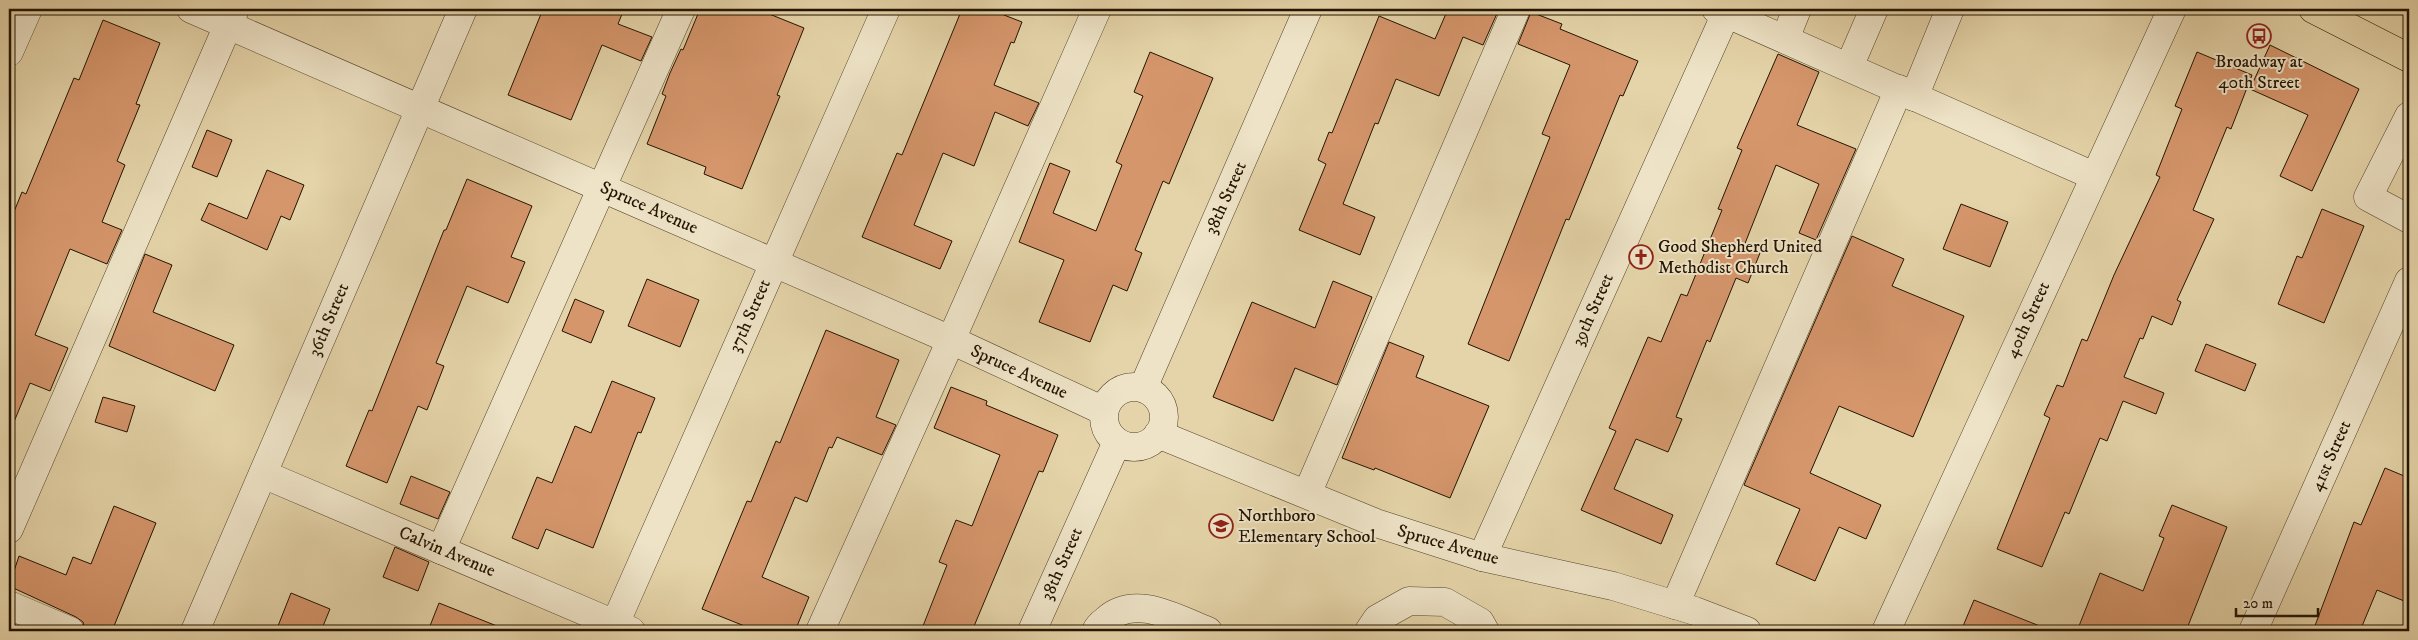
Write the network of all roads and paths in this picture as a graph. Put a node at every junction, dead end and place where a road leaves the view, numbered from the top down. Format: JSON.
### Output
{"nodes":[{"id":1,"x":28,"y":9,"type":"edge"},
{"id":2,"x":191,"y":9,"type":"edge"},
{"id":3,"x":463,"y":9,"type":"edge"},
{"id":4,"x":681,"y":9,"type":"edge"},
{"id":5,"x":886,"y":9,"type":"edge"},
{"id":6,"x":1097,"y":9,"type":"edge"},
{"id":7,"x":1308,"y":9,"type":"edge"},
{"id":8,"x":1516,"y":9,"type":"edge"},
{"id":9,"x":1797,"y":9,"type":"edge"},
{"id":10,"x":1874,"y":9,"type":"edge"},
{"id":11,"x":1950,"y":9,"type":"edge"},
{"id":12,"x":2172,"y":9,"type":"edge"},
{"id":13,"x":2313,"y":9,"type":"edge"},
{"id":14,"x":1723,"y":10,"type":"edge"},
{"id":15,"x":232,"y":17,"type":"edge"},
{"id":16,"x":1785,"y":39,"type":"junction"},
{"id":17,"x":9,"y":52,"type":"edge"},
{"id":18,"x":2409,"y":58,"type":"edge"},
{"id":19,"x":1849,"y":68,"type":"junction"},
{"id":20,"x":1907,"y":93,"type":"junction"},
{"id":21,"x":421,"y":108,"type":"junction"},
{"id":22,"x":2409,"y":116,"type":"edge"},
{"id":23,"x":2094,"y":176,"type":"junction"},
{"id":24,"x":602,"y":188,"type":"junction"},
{"id":25,"x":2409,"y":219,"type":"edge"},
{"id":26,"x":774,"y":262,"type":"junction"},
{"id":27,"x":2409,"y":281,"type":"edge"},
{"id":28,"x":951,"y":340,"type":"junction"},
{"id":29,"x":1143,"y":388,"type":"junction"},
{"id":30,"x":1104,"y":411,"type":"junction"},
{"id":31,"x":1158,"y":434,"type":"junction"},
{"id":32,"x":1117,"y":442,"type":"junction"},
{"id":33,"x":263,"y":474,"type":"junction"},
{"id":34,"x":1307,"y":494,"type":"junction"},
{"id":35,"x":9,"y":529,"type":"edge"},
{"id":36,"x":441,"y":550,"type":"junction"},
{"id":37,"x":1482,"y":557,"type":"junction"},
{"id":38,"x":9,"y":605,"type":"edge"},
{"id":39,"x":1675,"y":605,"type":"junction"},
{"id":40,"x":623,"y":628,"type":"edge"},
{"id":41,"x":70,"y":631,"type":"edge"},
{"id":42,"x":195,"y":631,"type":"edge"},
{"id":43,"x":820,"y":631,"type":"edge"},
{"id":44,"x":1032,"y":631,"type":"edge"},
{"id":45,"x":1096,"y":631,"type":"edge"},
{"id":46,"x":1208,"y":631,"type":"edge"},
{"id":47,"x":1369,"y":631,"type":"edge"},
{"id":48,"x":1486,"y":631,"type":"edge"},
{"id":49,"x":1747,"y":631,"type":"edge"},
{"id":50,"x":1886,"y":631,"type":"edge"},
{"id":51,"x":2253,"y":631,"type":"edge"}],
"edges":[{"from":1,"to":17,"type":"street"},
{"from":2,"to":15,"type":"street","name":"Spruce Avenue"},
{"from":3,"to":21,"type":"street","name":"36th Street"},
{"from":4,"to":24,"type":"street"},
{"from":5,"to":26,"type":"street","name":"37th Street"},
{"from":6,"to":28,"type":"street"},
{"from":7,"to":29,"type":"street","name":"38th Street"},
{"from":8,"to":34,"type":"street"},
{"from":9,"to":16,"type":"street"},
{"from":10,"to":19,"type":"street"},
{"from":11,"to":20,"type":"street"},
{"from":12,"to":23,"type":"street","name":"40th Street"},
{"from":13,"to":18,"type":"main road"},
{"from":14,"to":16,"type":"street"},
{"from":14,"to":37,"type":"street","name":"39th Street"},
{"from":15,"to":21,"type":"street","name":"Spruce Avenue"},
{"from":15,"to":35,"type":"street"},
{"from":16,"to":19,"type":"street"},
{"from":19,"to":20,"type":"street"},
{"from":20,"to":23,"type":"street"},
{"from":20,"to":39,"type":"street"},
{"from":21,"to":24,"type":"street","name":"Spruce Avenue"},
{"from":21,"to":33,"type":"street","name":"36th Street"},
{"from":22,"to":25,"type":"street"},
{"from":23,"to":50,"type":"street","name":"40th Street"},
{"from":24,"to":26,"type":"street","name":"Spruce Avenue"},
{"from":24,"to":36,"type":"street"},
{"from":26,"to":28,"type":"street","name":"Spruce Avenue"},
{"from":26,"to":40,"type":"street","name":"37th Street"},
{"from":27,"to":51,"type":"street","name":"41st Street"},
{"from":28,"to":30,"type":"street","name":"Spruce Avenue"},
{"from":28,"to":43,"type":"street"},
{"from":29,"to":30,"type":"street"},
{"from":29,"to":31,"type":"street"},
{"from":30,"to":32,"type":"street"},
{"from":31,"to":32,"type":"street"},
{"from":31,"to":34,"type":"street","name":"Spruce Avenue"},
{"from":32,"to":44,"type":"street","name":"38th Street"},
{"from":33,"to":36,"type":"street","name":"Calvin Avenue"},
{"from":33,"to":42,"type":"street","name":"36th Street"},
{"from":34,"to":37,"type":"street","name":"Spruce Avenue"},
{"from":36,"to":40,"type":"street","name":"Calvin Avenue"},
{"from":37,"to":39,"type":"street","name":"Spruce Avenue"},
{"from":38,"to":41,"type":"street"},
{"from":39,"to":49,"type":"street","name":"Spruce Avenue"},
{"from":45,"to":46,"type":"street"},
{"from":47,"to":48,"type":"street"}]}
